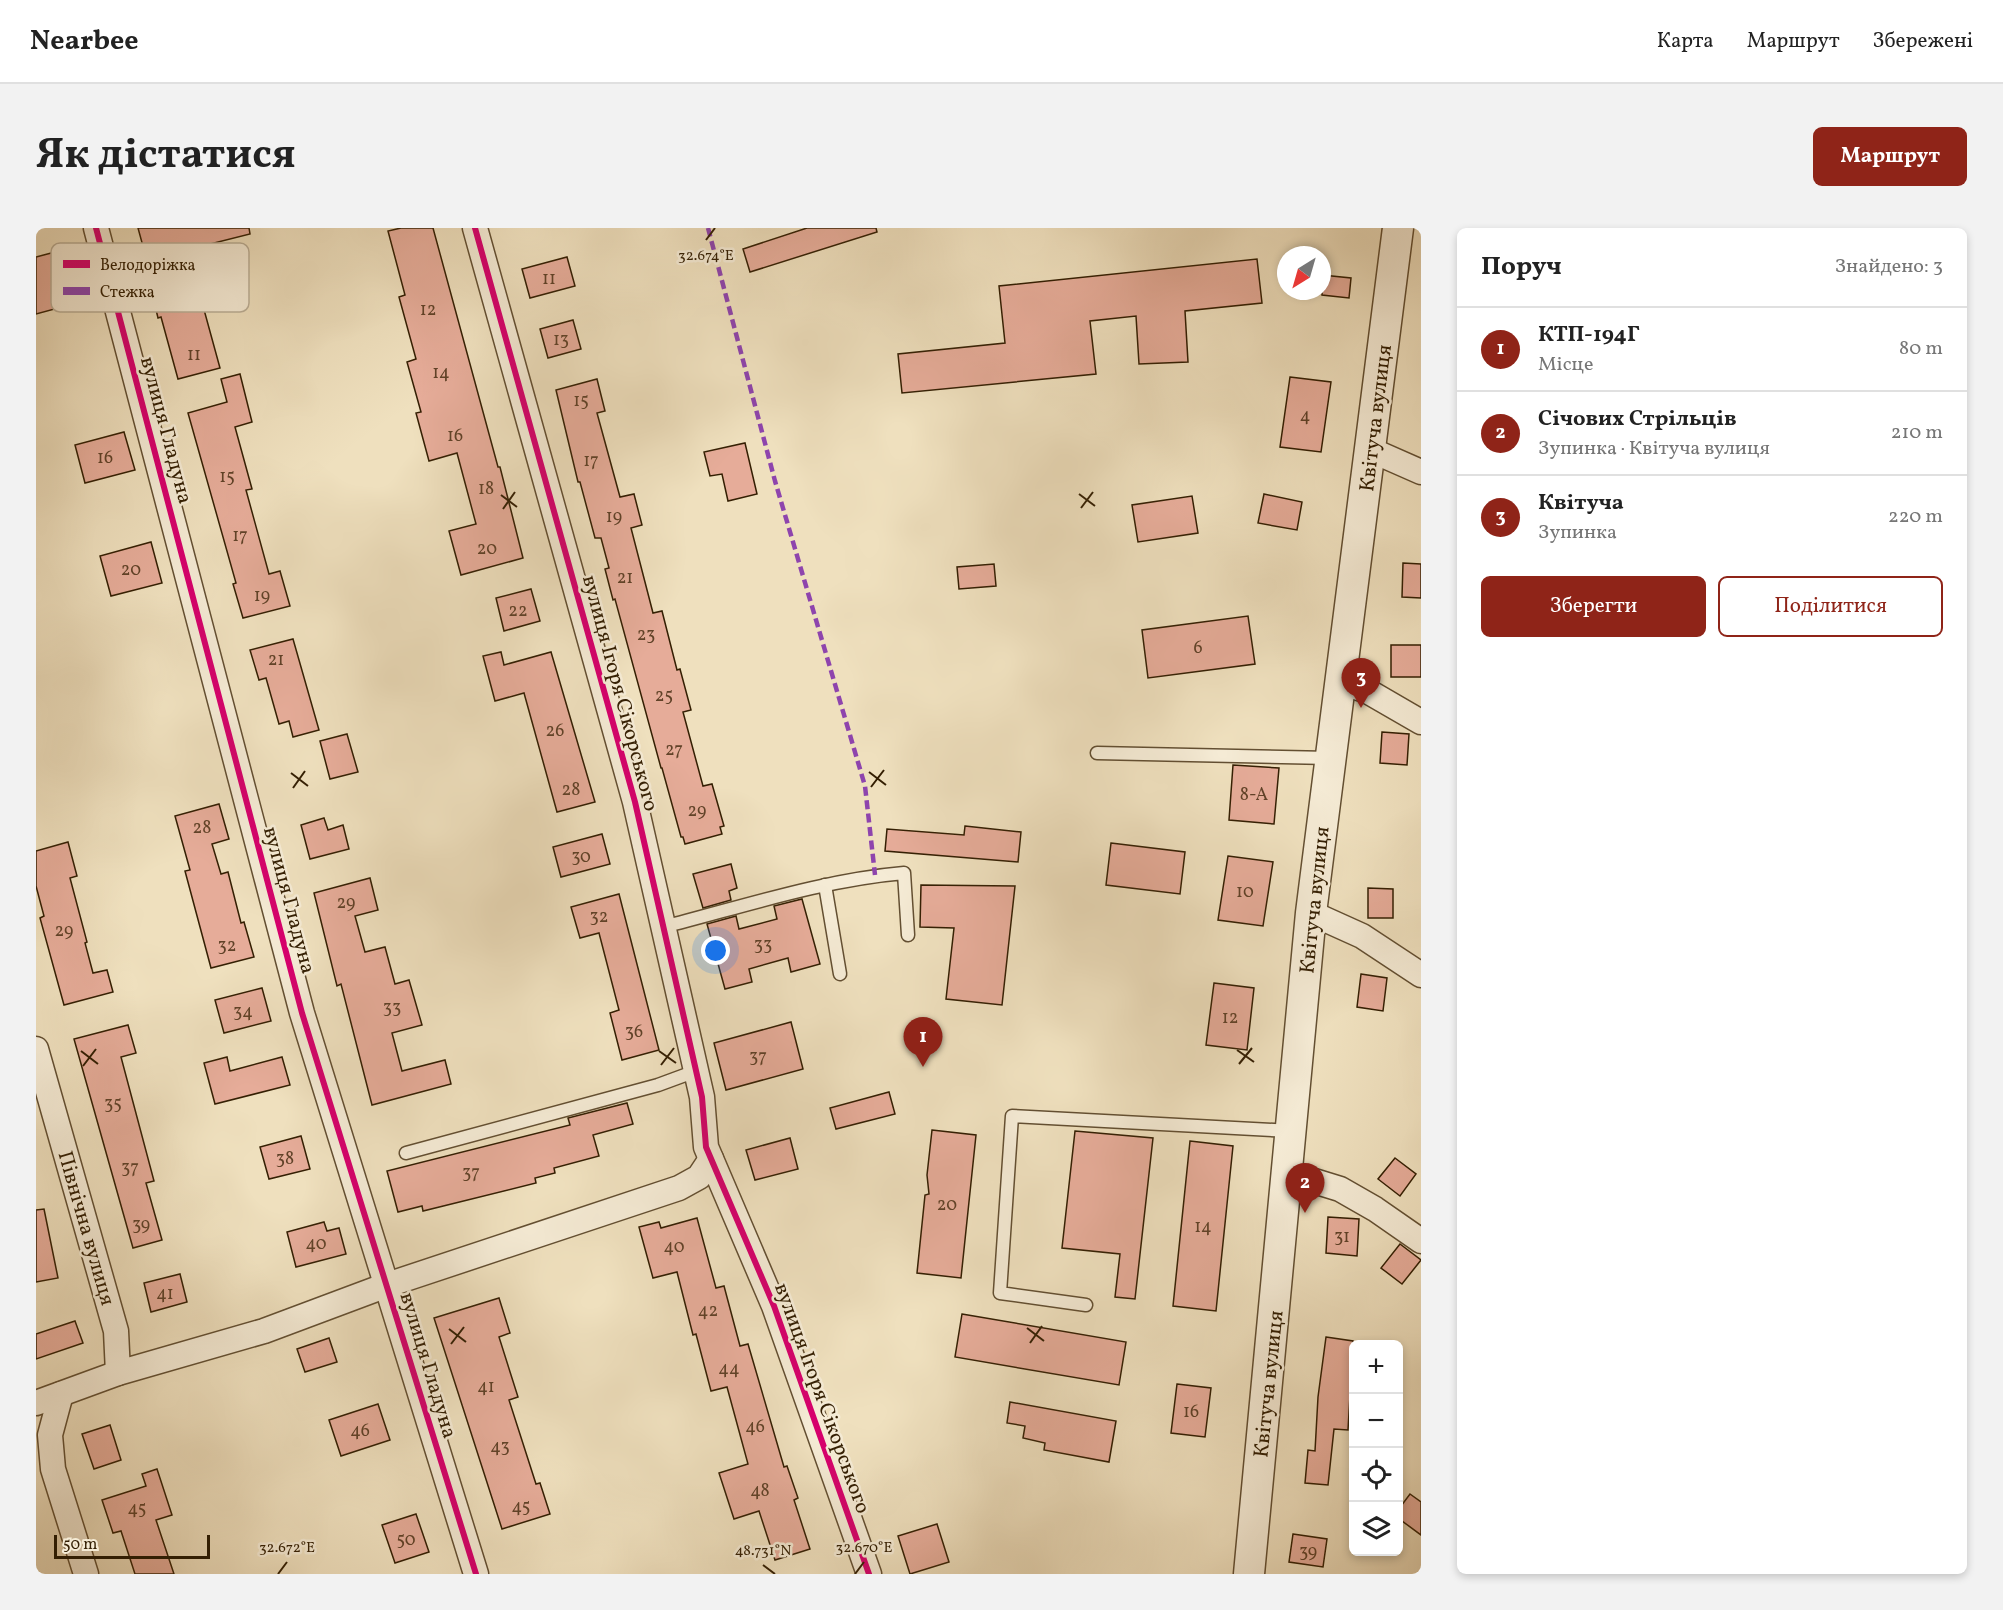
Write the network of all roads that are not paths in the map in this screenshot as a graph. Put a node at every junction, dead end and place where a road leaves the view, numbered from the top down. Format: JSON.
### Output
{"nodes":[{"id":1,"x":96,"y":228,"type":"edge"},
{"id":2,"x":475,"y":228,"type":"edge"},
{"id":3,"x":1398,"y":228,"type":"edge"},
{"id":4,"x":100,"y":243,"type":"edge"},
{"id":5,"x":118,"y":312,"type":"edge"},
{"id":6,"x":1371,"y":450,"type":"junction"},
{"id":7,"x":1421,"y":472,"type":"edge"},
{"id":8,"x":1340,"y":681,"type":"junction"},
{"id":9,"x":1421,"y":722,"type":"edge"},
{"id":10,"x":1097,"y":753,"type":"dead end"},
{"id":11,"x":1330,"y":758,"type":"junction"},
{"id":12,"x":825,"y":885,"type":"junction"},
{"id":13,"x":1311,"y":913,"type":"junction"},
{"id":14,"x":663,"y":927,"type":"junction"},
{"id":15,"x":908,"y":935,"type":"dead end"},
{"id":16,"x":840,"y":974,"type":"dead end"},
{"id":17,"x":1421,"y":975,"type":"edge"},
{"id":18,"x":36,"y":1049,"type":"edge"},
{"id":19,"x":696,"y":1071,"type":"junction"},
{"id":20,"x":1292,"y":1131,"type":"junction"},
{"id":21,"x":406,"y":1153,"type":"dead end"},
{"id":22,"x":711,"y":1159,"type":"junction"},
{"id":23,"x":1288,"y":1173,"type":"junction"},
{"id":24,"x":1421,"y":1240,"type":"edge"},
{"id":25,"x":387,"y":1285,"type":"junction"},
{"id":26,"x":1086,"y":1305,"type":"dead end"},
{"id":27,"x":118,"y":1373,"type":"junction"},
{"id":28,"x":61,"y":1394,"type":"junction"},
{"id":29,"x":36,"y":1403,"type":"edge"},
{"id":30,"x":86,"y":1574,"type":"edge"},
{"id":31,"x":476,"y":1574,"type":"edge"},
{"id":32,"x":869,"y":1574,"type":"edge"},
{"id":33,"x":1249,"y":1574,"type":"edge"}],
"edges":[{"from":1,"to":4,"type":"street","name":"вулиця Гладуна"},
{"from":2,"to":14,"type":"street","name":"вулиця Ігоря Сікорського"},
{"from":3,"to":6,"type":"street","name":"Квітуча вулиця"},
{"from":5,"to":25,"type":"street","name":"вулиця Гладуна"},
{"from":6,"to":7,"type":"street"},
{"from":6,"to":8,"type":"street","name":"Квітуча вулиця"},
{"from":8,"to":9,"type":"street"},
{"from":8,"to":11,"type":"street","name":"Квітуча вулиця"},
{"from":10,"to":11,"type":"lane"},
{"from":11,"to":13,"type":"street","name":"Квітуча вулиця"},
{"from":12,"to":14,"type":"lane"},
{"from":12,"to":15,"type":"lane"},
{"from":12,"to":16,"type":"lane"},
{"from":13,"to":17,"type":"street"},
{"from":13,"to":20,"type":"street","name":"Квітуча вулиця"},
{"from":14,"to":19,"type":"street","name":"вулиця Ігоря Сікорського"},
{"from":18,"to":27,"type":"street","name":"Північна вулиця"},
{"from":19,"to":21,"type":"lane"},
{"from":19,"to":22,"type":"street","name":"вулиця Ігоря Сікорського"},
{"from":20,"to":23,"type":"street","name":"Квітуча вулиця"},
{"from":20,"to":26,"type":"lane"},
{"from":22,"to":25,"type":"street"},
{"from":22,"to":32,"type":"street","name":"вулиця Ігоря Сікорського"},
{"from":23,"to":24,"type":"street"},
{"from":23,"to":33,"type":"street","name":"Квітуча вулиця"},
{"from":25,"to":27,"type":"street"},
{"from":25,"to":31,"type":"street","name":"вулиця Гладуна"},
{"from":27,"to":28,"type":"street"},
{"from":28,"to":29,"type":"street"},
{"from":28,"to":30,"type":"street"}]}
